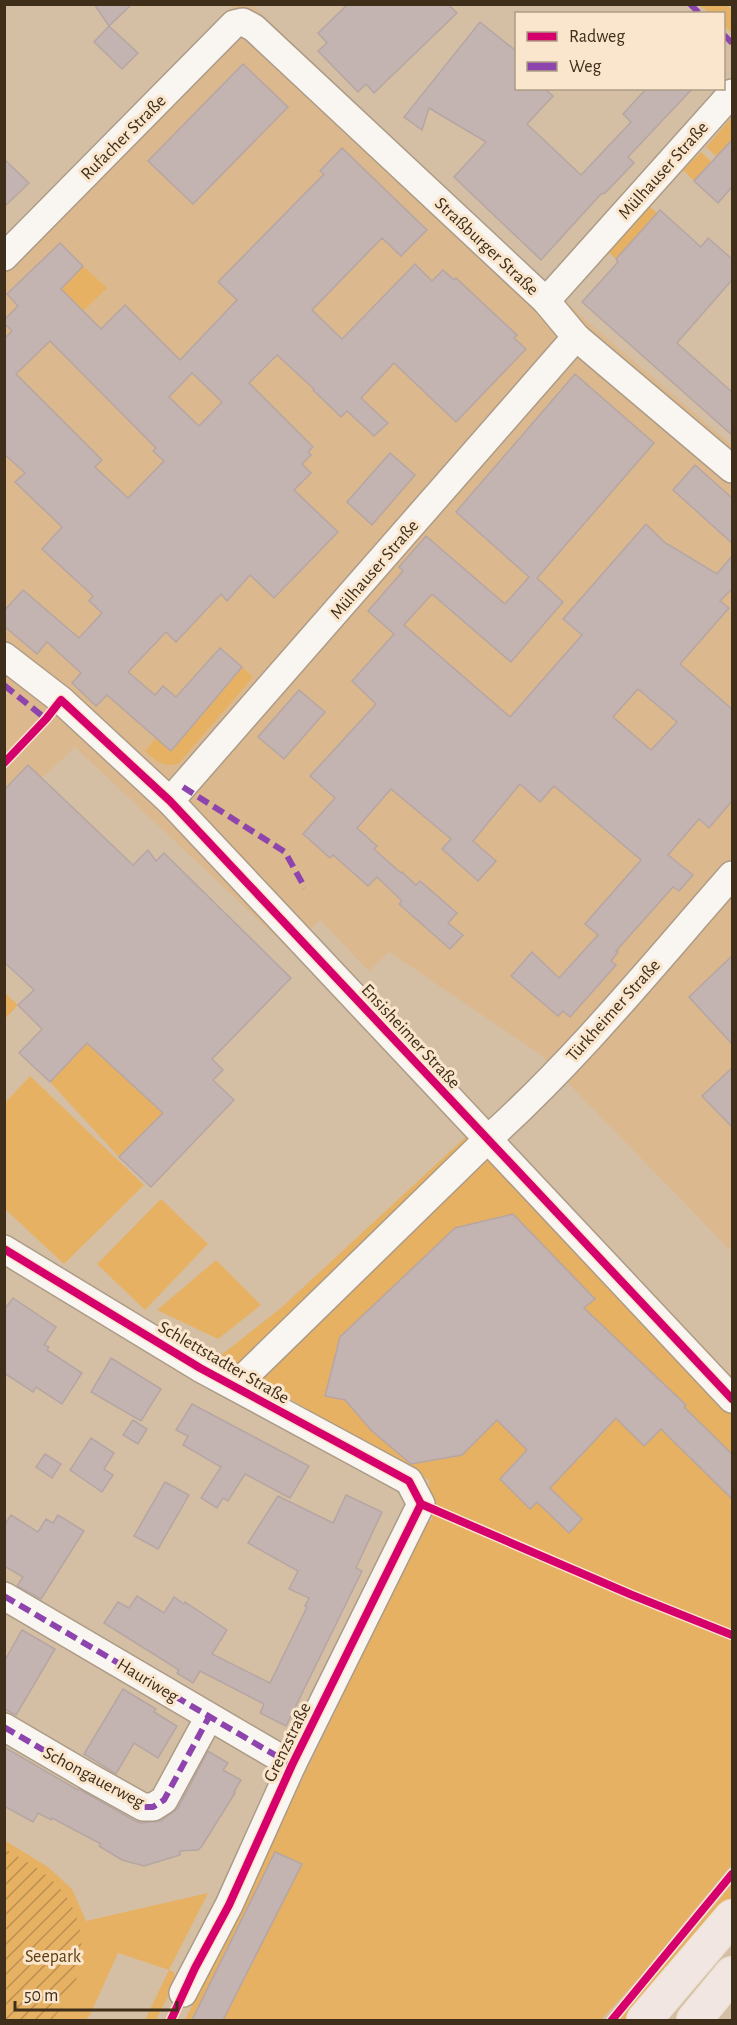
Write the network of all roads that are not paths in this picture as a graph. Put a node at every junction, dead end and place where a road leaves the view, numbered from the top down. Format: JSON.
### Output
{"nodes":[{"id":1,"x":243,"y":22,"type":"joint"},
{"id":2,"x":732,"y":93,"type":"edge"},
{"id":3,"x":4,"y":257,"type":"edge"},
{"id":4,"x":546,"y":301,"type":"junction"},
{"id":5,"x":576,"y":337,"type":"junction"},
{"id":6,"x":732,"y":469,"type":"edge"},
{"id":7,"x":4,"y":656,"type":"edge"},
{"id":8,"x":170,"y":801,"type":"junction"},
{"id":9,"x":732,"y":875,"type":"edge"},
{"id":10,"x":488,"y":1139,"type":"junction"},
{"id":11,"x":4,"y":1249,"type":"edge"},
{"id":12,"x":235,"y":1386,"type":"junction"},
{"id":13,"x":732,"y":1399,"type":"edge"},
{"id":14,"x":421,"y":1504,"type":"joint"},
{"id":15,"x":4,"y":1596,"type":"edge"},
{"id":16,"x":209,"y":1717,"type":"junction"},
{"id":17,"x":4,"y":1727,"type":"edge"},
{"id":18,"x":292,"y":1765,"type":"junction"},
{"id":19,"x":732,"y":1917,"type":"edge"},
{"id":20,"x":732,"y":1974,"type":"edge"},
{"id":21,"x":183,"y":1993,"type":"dead end"},
{"id":22,"x":644,"y":2020,"type":"edge"},
{"id":23,"x":694,"y":2020,"type":"edge"}],
"edges":[{"from":1,"to":3,"type":"street","name":"Rufacher Straße"},
{"from":1,"to":4,"type":"street","name":"Straßburger Straße"},
{"from":2,"to":4,"type":"street","name":"Mülhauser Straße"},
{"from":4,"to":5,"type":"street","name":"Straßburger Straße"},
{"from":5,"to":6,"type":"street","name":"Straßburger Straße"},
{"from":5,"to":8,"type":"street","name":"Mülhauser Straße"},
{"from":7,"to":8,"type":"street","name":"Ensisheimer Straße"},
{"from":8,"to":10,"type":"street","name":"Ensisheimer Straße"},
{"from":9,"to":10,"type":"street","name":"Türkheimer Straße"},
{"from":10,"to":12,"type":"street","name":"Schlettstadter Straße"},
{"from":10,"to":13,"type":"street","name":"Ensisheimer Straße"},
{"from":11,"to":12,"type":"street","name":"Schlettstadter Straße"},
{"from":12,"to":14,"type":"street","name":"Schlettstadter Straße"},
{"from":14,"to":18,"type":"street","name":"Grenzstraße"},
{"from":15,"to":16,"type":"street","name":"Hauriweg"},
{"from":16,"to":17,"type":"street","name":"Schongauerweg"},
{"from":16,"to":18,"type":"street","name":"Hauriweg"},
{"from":18,"to":21,"type":"street","name":"Grenzstraße"},
{"from":19,"to":22,"type":"main road"},
{"from":20,"to":23,"type":"main road"}]}
